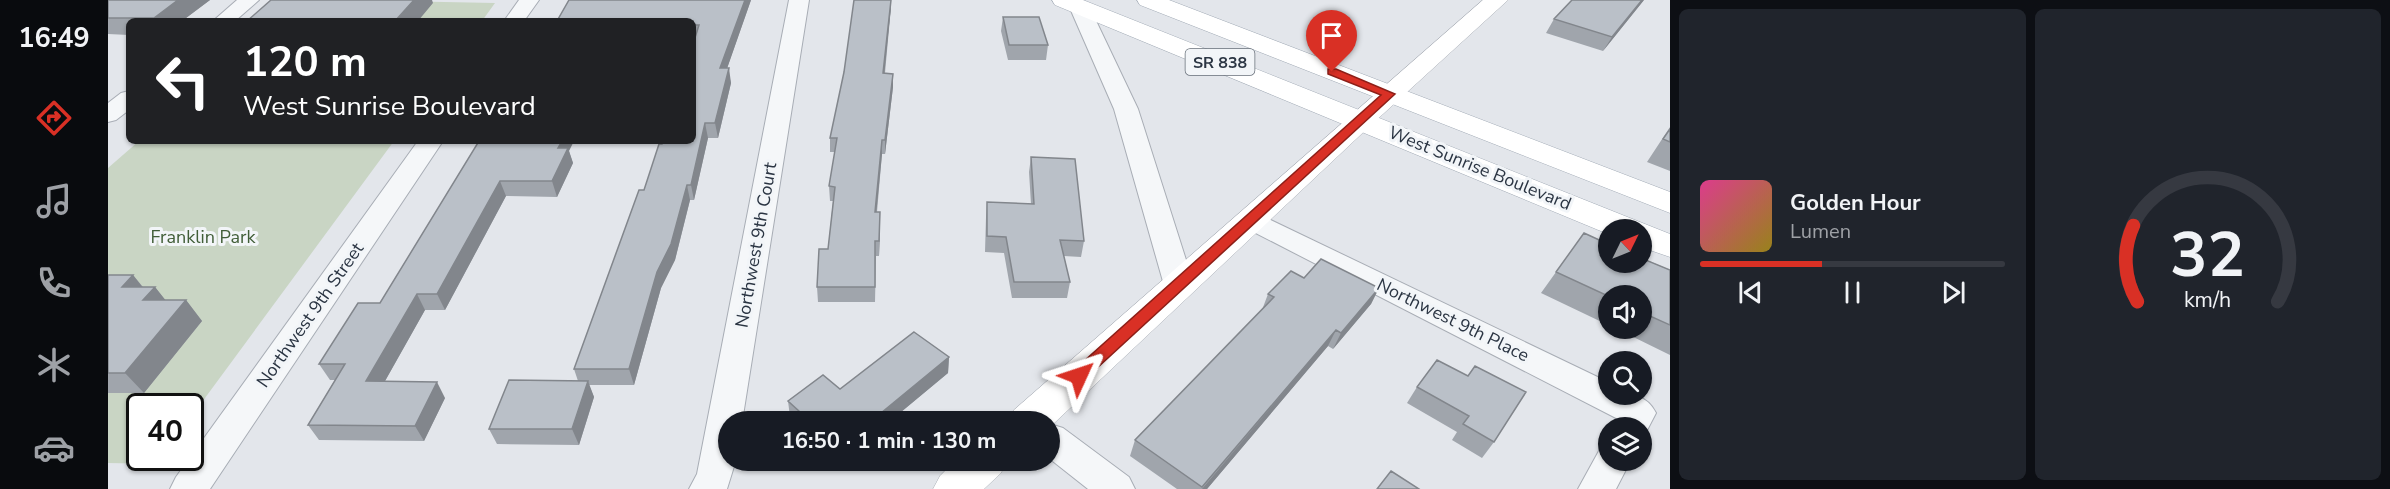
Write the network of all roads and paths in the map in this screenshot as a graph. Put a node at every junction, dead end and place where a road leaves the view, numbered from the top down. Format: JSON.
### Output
{"nodes":[{"id":1,"x":249,"y":0,"type":"edge"},
{"id":2,"x":529,"y":0,"type":"edge"},
{"id":3,"x":799,"y":0,"type":"edge"},
{"id":4,"x":1148,"y":0,"type":"edge"},
{"id":5,"x":1497,"y":0,"type":"edge"},
{"id":6,"x":1071,"y":3,"type":"edge"},
{"id":7,"x":227,"y":18,"type":"edge"},
{"id":8,"x":516,"y":18,"type":"edge"},
{"id":9,"x":1389,"y":94,"type":"junction"},
{"id":10,"x":126,"y":100,"type":"edge"},
{"id":11,"x":108,"y":115,"type":"edge"},
{"id":12,"x":1361,"y":119,"type":"junction"},
{"id":13,"x":429,"y":144,"type":"edge"},
{"id":14,"x":1670,"y":203,"type":"edge"},
{"id":15,"x":1602,"y":219,"type":"edge"},
{"id":16,"x":1252,"y":220,"type":"junction"},
{"id":17,"x":1652,"y":239,"type":"edge"},
{"id":18,"x":1670,"y":246,"type":"edge"},
{"id":19,"x":1179,"y":285,"type":"junction"},
{"id":20,"x":1040,"y":411,"type":"edge"},
{"id":21,"x":1637,"y":417,"type":"edge"},
{"id":22,"x":1060,"y":447,"type":"edge"},
{"id":23,"x":974,"y":471,"type":"edge"},
{"id":24,"x":1607,"y":471,"type":"edge"},
{"id":25,"x":716,"y":484,"type":"edge"},
{"id":26,"x":189,"y":489,"type":"edge"},
{"id":27,"x":955,"y":489,"type":"edge"},
{"id":28,"x":1116,"y":489,"type":"edge"},
{"id":29,"x":1597,"y":489,"type":"edge"}],
"edges":[{"from":1,"to":7,"type":"street"},
{"from":2,"to":8,"type":"street"},
{"from":3,"to":25,"type":"street","name":"Northwest 9th Court"},
{"from":4,"to":9,"type":"main road","name":"West Sunrise Boulevard","number":"SR 838"},
{"from":5,"to":9,"type":"main road"},
{"from":6,"to":12,"type":"main road","name":"West Sunrise Boulevard","number":"SR 838"},
{"from":6,"to":19,"type":"street"},
{"from":9,"to":12,"type":"main road"},
{"from":9,"to":14,"type":"main road","name":"West Sunrise Boulevard","number":"SR 838"},
{"from":10,"to":11,"type":"street"},
{"from":12,"to":15,"type":"main road","name":"West Sunrise Boulevard","number":"SR 838"},
{"from":12,"to":16,"type":"main road"},
{"from":13,"to":26,"type":"street","name":"Northwest 9th Street"},
{"from":16,"to":19,"type":"main road"},
{"from":16,"to":21,"type":"street","name":"Northwest 9th Place"},
{"from":17,"to":18,"type":"main road"},
{"from":19,"to":20,"type":"main road"},
{"from":22,"to":28,"type":"street"},
{"from":23,"to":27,"type":"main road"},
{"from":24,"to":29,"type":"street"}]}
